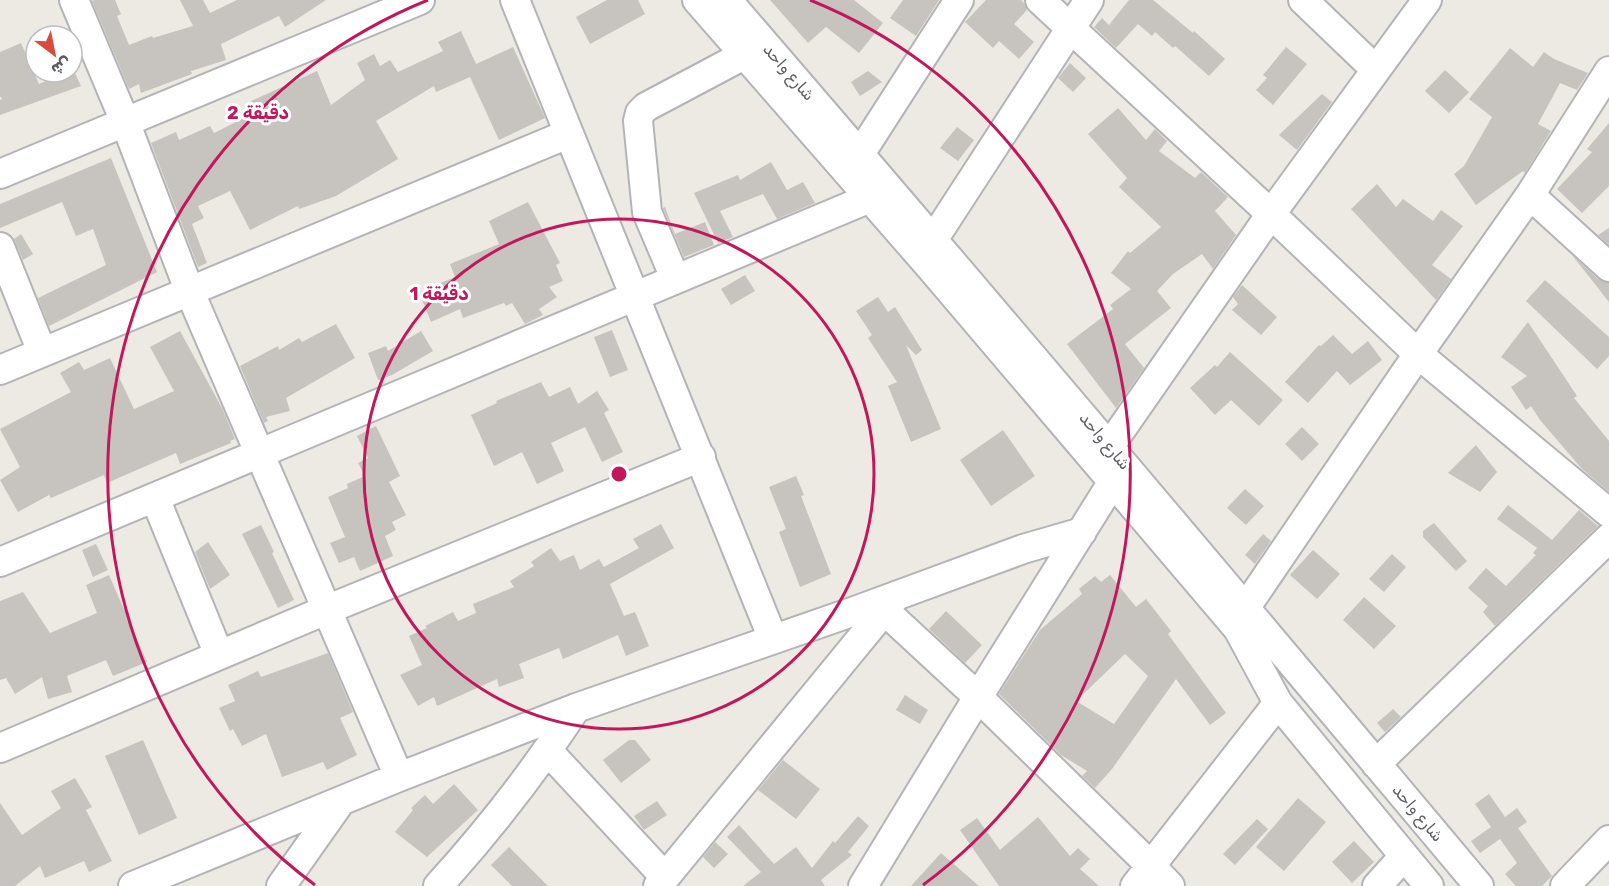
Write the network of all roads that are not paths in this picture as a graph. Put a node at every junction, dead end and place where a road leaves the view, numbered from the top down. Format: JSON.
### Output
{"nodes":[{"id":1,"x":74,"y":0,"type":"edge"},
{"id":2,"x":420,"y":0,"type":"edge"},
{"id":3,"x":514,"y":0,"type":"edge"},
{"id":4,"x":697,"y":0,"type":"edge"},
{"id":5,"x":958,"y":0,"type":"edge"},
{"id":6,"x":1040,"y":0,"type":"edge"},
{"id":7,"x":1089,"y":0,"type":"edge"},
{"id":8,"x":1303,"y":0,"type":"edge"},
{"id":9,"x":1427,"y":0,"type":"edge"},
{"id":10,"x":736,"y":11,"type":"edge"},
{"id":11,"x":1069,"y":28,"type":"junction"},
{"id":12,"x":744,"y":55,"type":"junction"},
{"id":13,"x":1376,"y":70,"type":"junction"},
{"id":14,"x":1609,"y":71,"type":"edge"},
{"id":15,"x":126,"y":124,"type":"junction"},
{"id":16,"x":568,"y":134,"type":"junction"},
{"id":17,"x":860,"y":154,"type":"junction"},
{"id":18,"x":0,"y":174,"type":"edge"},
{"id":19,"x":1530,"y":195,"type":"junction"},
{"id":20,"x":870,"y":198,"type":"junction"},
{"id":21,"x":1271,"y":214,"type":"junction"},
{"id":22,"x":933,"y":240,"type":"junction"},
{"id":23,"x":0,"y":247,"type":"edge"},
{"id":24,"x":1609,"y":267,"type":"edge"},
{"id":25,"x":675,"y":278,"type":"junction"},
{"id":26,"x":189,"y":290,"type":"junction"},
{"id":27,"x":635,"y":296,"type":"junction"},
{"id":28,"x":42,"y":352,"type":"junction"},
{"id":29,"x":1418,"y":354,"type":"junction"},
{"id":30,"x":0,"y":370,"type":"edge"},
{"id":31,"x":1109,"y":447,"type":"junction"},
{"id":32,"x":261,"y":455,"type":"junction"},
{"id":33,"x":701,"y":457,"type":"junction"},
{"id":34,"x":1113,"y":483,"type":"junction"},
{"id":35,"x":155,"y":498,"type":"junction"},
{"id":36,"x":1609,"y":513,"type":"edge"},
{"id":37,"x":1082,"y":532,"type":"junction"},
{"id":38,"x":1608,"y":542,"type":"edge"},
{"id":39,"x":0,"y":562,"type":"edge"},
{"id":40,"x":891,"y":603,"type":"junction"},
{"id":41,"x":1246,"y":607,"type":"junction"},
{"id":42,"x":326,"y":610,"type":"junction"},
{"id":43,"x":773,"y":639,"type":"junction"},
{"id":44,"x":219,"y":656,"type":"junction"},
{"id":45,"x":978,"y":697,"type":"junction"},
{"id":46,"x":1278,"y":704,"type":"junction"},
{"id":47,"x":576,"y":708,"type":"junction"},
{"id":48,"x":0,"y":748,"type":"edge"},
{"id":49,"x":548,"y":751,"type":"junction"},
{"id":50,"x":1377,"y":764,"type":"junction"},
{"id":51,"x":399,"y":777,"type":"junction"},
{"id":52,"x":341,"y":801,"type":"junction"},
{"id":53,"x":1609,"y":840,"type":"edge"},
{"id":54,"x":1404,"y":856,"type":"junction"},
{"id":55,"x":1142,"y":875,"type":"edge"},
{"id":56,"x":662,"y":882,"type":"edge"},
{"id":57,"x":133,"y":886,"type":"edge"},
{"id":58,"x":281,"y":886,"type":"edge"},
{"id":59,"x":438,"y":886,"type":"edge"},
{"id":60,"x":864,"y":886,"type":"edge"},
{"id":61,"x":1170,"y":886,"type":"edge"},
{"id":62,"x":1377,"y":886,"type":"edge"},
{"id":63,"x":1429,"y":886,"type":"edge"},
{"id":64,"x":1479,"y":886,"type":"edge"},
{"id":65,"x":1564,"y":886,"type":"edge"}],
"edges":[{"from":1,"to":15,"type":"street"},
{"from":2,"to":15,"type":"street"},
{"from":3,"to":16,"type":"street"},
{"from":4,"to":10,"type":"street","name":"شارع واحد"},
{"from":5,"to":17,"type":"street"},
{"from":6,"to":11,"type":"street"},
{"from":7,"to":11,"type":"street"},
{"from":8,"to":13,"type":"street"},
{"from":9,"to":13,"type":"street"},
{"from":10,"to":12,"type":"street","name":"شارع واحد"},
{"from":10,"to":17,"type":"street","name":"شارع واحد"},
{"from":11,"to":21,"type":"street"},
{"from":11,"to":22,"type":"street"},
{"from":12,"to":20,"type":"street","name":"شارع واحد"},
{"from":12,"to":25,"type":"street"},
{"from":13,"to":21,"type":"street"},
{"from":14,"to":19,"type":"street"},
{"from":15,"to":18,"type":"street"},
{"from":15,"to":26,"type":"street"},
{"from":16,"to":26,"type":"street"},
{"from":16,"to":27,"type":"street"},
{"from":17,"to":22,"type":"street","name":"شارع واحد"},
{"from":19,"to":24,"type":"street"},
{"from":19,"to":29,"type":"street"},
{"from":20,"to":25,"type":"street"},
{"from":20,"to":34,"type":"street","name":"شارع واحد"},
{"from":21,"to":29,"type":"street"},
{"from":21,"to":31,"type":"street"},
{"from":22,"to":31,"type":"street","name":"شارع واحد"},
{"from":23,"to":28,"type":"street"},
{"from":25,"to":27,"type":"street"},
{"from":26,"to":28,"type":"street"},
{"from":26,"to":32,"type":"street"},
{"from":27,"to":32,"type":"street"},
{"from":27,"to":33,"type":"street"},
{"from":28,"to":30,"type":"street"},
{"from":29,"to":36,"type":"street"},
{"from":29,"to":41,"type":"street"},
{"from":31,"to":34,"type":"street"},
{"from":31,"to":41,"type":"street","name":"شارع واحد"},
{"from":32,"to":35,"type":"street"},
{"from":32,"to":42,"type":"street"},
{"from":33,"to":42,"type":"street"},
{"from":33,"to":43,"type":"street"},
{"from":34,"to":37,"type":"street"},
{"from":34,"to":46,"type":"street","name":"شارع واحد"},
{"from":35,"to":39,"type":"street"},
{"from":35,"to":44,"type":"street"},
{"from":37,"to":40,"type":"street"},
{"from":37,"to":45,"type":"street"},
{"from":38,"to":50,"type":"street"},
{"from":40,"to":43,"type":"street"},
{"from":40,"to":45,"type":"street"},
{"from":40,"to":56,"type":"street"},
{"from":41,"to":50,"type":"street","name":"شارع واحد"},
{"from":42,"to":44,"type":"street"},
{"from":42,"to":51,"type":"street"},
{"from":43,"to":47,"type":"street"},
{"from":44,"to":48,"type":"street"},
{"from":45,"to":55,"type":"street"},
{"from":45,"to":60,"type":"street"},
{"from":46,"to":54,"type":"street","name":"شارع واحد"},
{"from":46,"to":55,"type":"street"},
{"from":47,"to":49,"type":"street"},
{"from":47,"to":51,"type":"street"},
{"from":49,"to":56,"type":"street"},
{"from":49,"to":59,"type":"street"},
{"from":50,"to":64,"type":"street","name":"شارع واحد"},
{"from":51,"to":52,"type":"street"},
{"from":52,"to":57,"type":"street"},
{"from":52,"to":58,"type":"street"},
{"from":53,"to":65,"type":"street"},
{"from":54,"to":62,"type":"street"},
{"from":54,"to":63,"type":"street","name":"شارع واحد"},
{"from":55,"to":61,"type":"street"}]}
